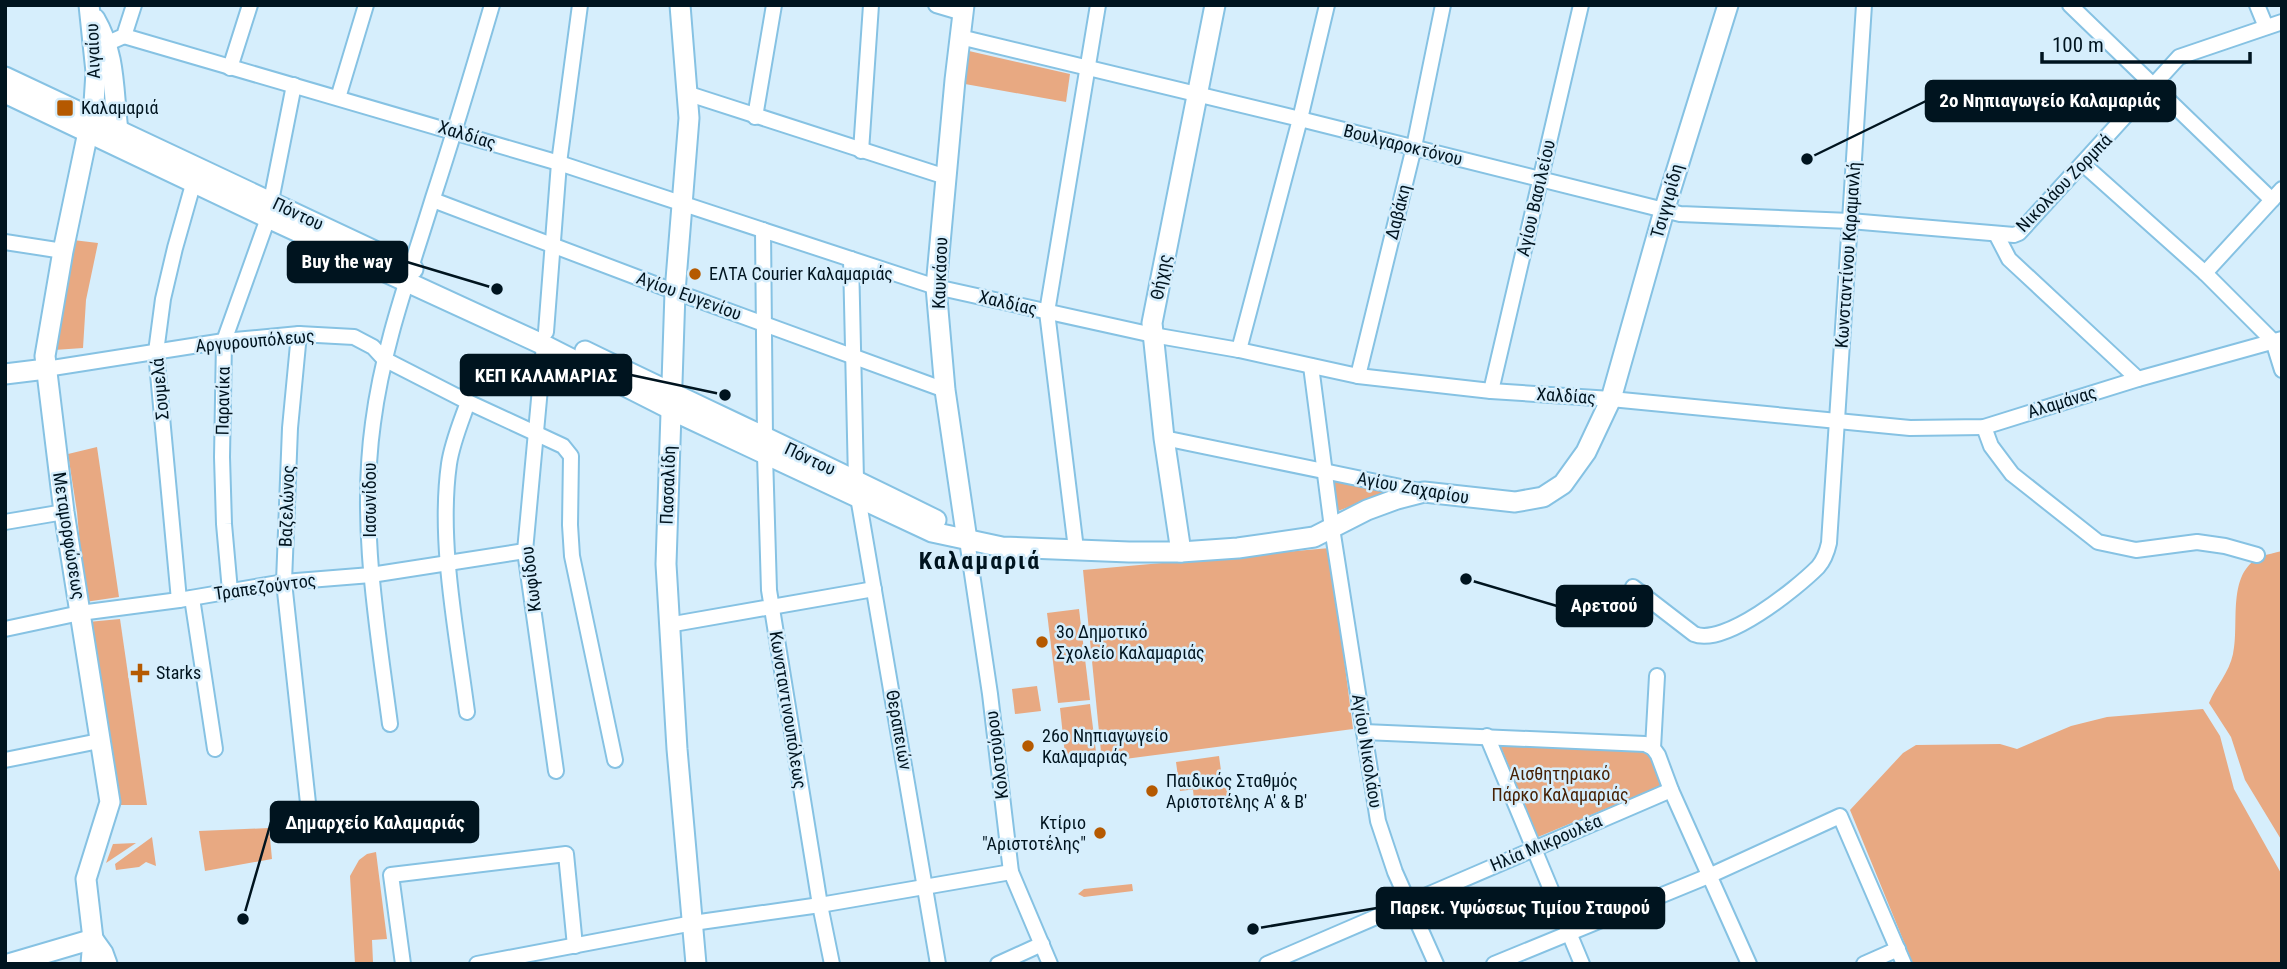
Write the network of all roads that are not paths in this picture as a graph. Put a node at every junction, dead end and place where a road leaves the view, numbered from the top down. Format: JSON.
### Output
{"nodes":[{"id":1,"x":134,"y":5,"type":"edge"},
{"id":2,"x":250,"y":5,"type":"edge"},
{"id":3,"x":366,"y":5,"type":"edge"},
{"id":4,"x":492,"y":5,"type":"edge"},
{"id":5,"x":580,"y":5,"type":"edge"},
{"id":6,"x":680,"y":5,"type":"edge"},
{"id":7,"x":774,"y":5,"type":"edge"},
{"id":8,"x":871,"y":5,"type":"edge"},
{"id":9,"x":936,"y":5,"type":"edge"},
{"id":10,"x":1098,"y":5,"type":"edge"},
{"id":11,"x":1215,"y":5,"type":"edge"},
{"id":12,"x":1327,"y":5,"type":"edge"},
{"id":13,"x":1443,"y":5,"type":"edge"},
{"id":14,"x":1581,"y":5,"type":"edge"},
{"id":15,"x":1864,"y":5,"type":"edge"},
{"id":16,"x":2070,"y":5,"type":"edge"},
{"id":17,"x":2257,"y":5,"type":"edge"},
{"id":18,"x":1728,"y":6,"type":"edge"},
{"id":19,"x":90,"y":9,"type":"edge"},
{"id":20,"x":964,"y":9,"type":"edge"},
{"id":21,"x":2282,"y":22,"type":"edge"},
{"id":22,"x":2266,"y":27,"type":"junction"},
{"id":23,"x":960,"y":37,"type":"junction"},
{"id":24,"x":109,"y":43,"type":"junction"},
{"id":25,"x":230,"y":68,"type":"junction"},
{"id":26,"x":1088,"y":68,"type":"junction"},
{"id":27,"x":5,"y":77,"type":"edge"},
{"id":28,"x":293,"y":85,"type":"junction"},
{"id":29,"x":2154,"y":86,"type":"junction"},
{"id":30,"x":5,"y":93,"type":"edge"},
{"id":31,"x":689,"y":94,"type":"junction"},
{"id":32,"x":1196,"y":95,"type":"junction"},
{"id":33,"x":338,"y":98,"type":"junction"},
{"id":34,"x":755,"y":117,"type":"junction"},
{"id":35,"x":1300,"y":119,"type":"junction"},
{"id":36,"x":90,"y":126,"type":"junction"},
{"id":37,"x":454,"y":131,"type":"junction"},
{"id":38,"x":116,"y":138,"type":"junction"},
{"id":39,"x":1413,"y":147,"type":"junction"},
{"id":40,"x":861,"y":151,"type":"junction"},
{"id":41,"x":559,"y":163,"type":"junction"},
{"id":42,"x":2083,"y":164,"type":"junction"},
{"id":43,"x":946,"y":177,"type":"junction"},
{"id":44,"x":1541,"y":180,"type":"junction"},
{"id":45,"x":194,"y":181,"type":"junction"},
{"id":46,"x":2282,"y":189,"type":"edge"},
{"id":47,"x":433,"y":200,"type":"junction"},
{"id":48,"x":2272,"y":200,"type":"junction"},
{"id":49,"x":683,"y":203,"type":"junction"},
{"id":50,"x":270,"y":210,"type":"junction"},
{"id":51,"x":1664,"y":211,"type":"junction"},
{"id":52,"x":1850,"y":221,"type":"junction"},
{"id":53,"x":763,"y":230,"type":"junction"},
{"id":54,"x":1996,"y":234,"type":"junction"},
{"id":55,"x":5,"y":242,"type":"edge"},
{"id":56,"x":553,"y":246,"type":"junction"},
{"id":57,"x":63,"y":251,"type":"junction"},
{"id":58,"x":851,"y":259,"type":"junction"},
{"id":59,"x":408,"y":273,"type":"junction"},
{"id":60,"x":2205,"y":273,"type":"junction"},
{"id":61,"x":936,"y":287,"type":"junction"},
{"id":62,"x":675,"y":292,"type":"junction"},
{"id":63,"x":1047,"y":312,"type":"junction"},
{"id":64,"x":762,"y":323,"type":"junction"},
{"id":65,"x":299,"y":334,"type":"junction"},
{"id":66,"x":1153,"y":335,"type":"junction"},
{"id":67,"x":545,"y":338,"type":"junction"},
{"id":68,"x":2277,"y":340,"type":"edge"},
{"id":69,"x":224,"y":341,"type":"junction"},
{"id":70,"x":1239,"y":350,"type":"junction"},
{"id":71,"x":156,"y":352,"type":"junction"},
{"id":72,"x":852,"y":355,"type":"junction"},
{"id":73,"x":384,"y":359,"type":"junction"},
{"id":74,"x":1311,"y":366,"type":"junction"},
{"id":75,"x":46,"y":369,"type":"junction"},
{"id":76,"x":2282,"y":370,"type":"edge"},
{"id":77,"x":5,"y":374,"type":"edge"},
{"id":78,"x":1358,"y":376,"type":"junction"},
{"id":79,"x":2138,"y":379,"type":"junction"},
{"id":80,"x":945,"y":390,"type":"junction"},
{"id":81,"x":1491,"y":391,"type":"junction"},
{"id":82,"x":1611,"y":399,"type":"junction"},
{"id":83,"x":671,"y":401,"type":"junction"},
{"id":84,"x":468,"y":402,"type":"junction"},
{"id":85,"x":1838,"y":421,"type":"junction"},
{"id":86,"x":1984,"y":427,"type":"junction"},
{"id":87,"x":536,"y":432,"type":"junction"},
{"id":88,"x":1164,"y":438,"type":"junction"},
{"id":89,"x":765,"y":446,"type":"junction"},
{"id":90,"x":1326,"y":472,"type":"junction"},
{"id":91,"x":857,"y":489,"type":"junction"},
{"id":92,"x":1424,"y":492,"type":"junction"},
{"id":93,"x":64,"y":512,"type":"junction"},
{"id":94,"x":5,"y":522,"type":"edge"},
{"id":95,"x":1332,"y":528,"type":"junction"},
{"id":96,"x":967,"y":540,"type":"junction"},
{"id":97,"x":1076,"y":549,"type":"junction"},
{"id":98,"x":525,"y":551,"type":"junction"},
{"id":99,"x":1181,"y":552,"type":"junction"},
{"id":100,"x":2257,"y":555,"type":"dead end"},
{"id":101,"x":447,"y":563,"type":"junction"},
{"id":102,"x":371,"y":575,"type":"junction"},
{"id":103,"x":284,"y":582,"type":"junction"},
{"id":104,"x":1633,"y":587,"type":"dead end"},
{"id":105,"x":874,"y":589,"type":"junction"},
{"id":106,"x":230,"y":591,"type":"junction"},
{"id":107,"x":186,"y":599,"type":"junction"},
{"id":108,"x":772,"y":607,"type":"junction"},
{"id":109,"x":80,"y":612,"type":"junction"},
{"id":110,"x":668,"y":625,"type":"junction"},
{"id":111,"x":5,"y":629,"type":"edge"},
{"id":112,"x":1657,"y":676,"type":"dead end"},
{"id":113,"x":467,"y":712,"type":"dead end"},
{"id":114,"x":390,"y":724,"type":"dead end"},
{"id":115,"x":1364,"y":732,"type":"junction"},
{"id":116,"x":1487,"y":736,"type":"junction"},
{"id":117,"x":99,"y":741,"type":"junction"},
{"id":118,"x":1653,"y":748,"type":"junction"},
{"id":119,"x":215,"y":749,"type":"dead end"},
{"id":120,"x":5,"y":760,"type":"edge"},
{"id":121,"x":615,"y":760,"type":"dead end"},
{"id":122,"x":556,"y":771,"type":"dead end"},
{"id":123,"x":1671,"y":790,"type":"junction"},
{"id":124,"x":308,"y":803,"type":"dead end"},
{"id":125,"x":1534,"y":848,"type":"junction"},
{"id":126,"x":1011,"y":872,"type":"junction"},
{"id":127,"x":1711,"y":875,"type":"junction"},
{"id":128,"x":926,"y":887,"type":"junction"},
{"id":129,"x":1409,"y":904,"type":"junction"},
{"id":130,"x":820,"y":905,"type":"junction"},
{"id":131,"x":693,"y":923,"type":"junction"},
{"id":132,"x":1569,"y":932,"type":"junction"},
{"id":133,"x":93,"y":939,"type":"junction"},
{"id":134,"x":1042,"y":944,"type":"junction"},
{"id":135,"x":575,"y":946,"type":"junction"},
{"id":136,"x":1898,"y":949,"type":"junction"},
{"id":137,"x":515,"y":961,"type":"edge"},
{"id":138,"x":92,"y":963,"type":"edge"},
{"id":139,"x":1271,"y":963,"type":"edge"},
{"id":140,"x":8,"y":964,"type":"edge"},
{"id":141,"x":403,"y":964,"type":"edge"},
{"id":142,"x":477,"y":964,"type":"edge"},
{"id":143,"x":696,"y":964,"type":"edge"},
{"id":144,"x":832,"y":964,"type":"edge"},
{"id":145,"x":938,"y":964,"type":"edge"},
{"id":146,"x":998,"y":964,"type":"edge"},
{"id":147,"x":1050,"y":964,"type":"edge"},
{"id":148,"x":1436,"y":964,"type":"edge"},
{"id":149,"x":1494,"y":964,"type":"edge"},
{"id":150,"x":1582,"y":964,"type":"edge"},
{"id":151,"x":1749,"y":964,"type":"edge"},
{"id":152,"x":1864,"y":964,"type":"edge"},
{"id":153,"x":1904,"y":964,"type":"edge"}],
"edges":[{"from":1,"to":24,"type":"street"},
{"from":2,"to":25,"type":"street"},
{"from":3,"to":33,"type":"street"},
{"from":4,"to":37,"type":"street","name":"Ιασωνίδου"},
{"from":5,"to":41,"type":"street","name":"Κωφίδου"},
{"from":6,"to":31,"type":"main road","name":"Πασσαλίδη"},
{"from":7,"to":34,"type":"street"},
{"from":8,"to":40,"type":"street"},
{"from":9,"to":20,"type":"street"},
{"from":10,"to":26,"type":"street"},
{"from":11,"to":32,"type":"main road","name":"Θήχης"},
{"from":12,"to":35,"type":"street"},
{"from":13,"to":39,"type":"street","name":"Δαβάκη"},
{"from":14,"to":44,"type":"street","name":"Αγίου Βασιλείου"},
{"from":15,"to":52,"type":"street","name":"Κωνσταντίνου Καραμανλή"},
{"from":16,"to":29,"type":"street"},
{"from":17,"to":22,"type":"street"},
{"from":18,"to":51,"type":"main road","name":"Τσιγγιρίδη"},
{"from":19,"to":24,"type":"main road","name":"Αιγαίου"},
{"from":20,"to":23,"type":"main road","name":"Καυκάσου"},
{"from":21,"to":22,"type":"street","name":"Νικολάου Ζορμπά"},
{"from":22,"to":29,"type":"street","name":"Νικολάου Ζορμπά"},
{"from":23,"to":26,"type":"street","name":"Βουλγαροκτόνου"},
{"from":23,"to":43,"type":"main road","name":"Καυκάσου"},
{"from":24,"to":25,"type":"street","name":"Χαλδίας"},
{"from":24,"to":36,"type":"main road","name":"Αιγαίου"},
{"from":24,"to":38,"type":"main road","name":"Αιγαίου"},
{"from":25,"to":28,"type":"street","name":"Χαλδίας"},
{"from":26,"to":32,"type":"street","name":"Βουλγαροκτόνου"},
{"from":26,"to":63,"type":"street"},
{"from":27,"to":36,"type":"main road","name":"Πόντου"},
{"from":28,"to":33,"type":"street","name":"Χαλδίας"},
{"from":28,"to":50,"type":"street","name":"Παρανίκα"},
{"from":29,"to":42,"type":"street","name":"Νικολάου Ζορμπά"},
{"from":29,"to":48,"type":"street"},
{"from":30,"to":36,"type":"main road","name":"Πόντου"},
{"from":31,"to":34,"type":"street"},
{"from":31,"to":49,"type":"main road","name":"Πασσαλίδη"},
{"from":32,"to":35,"type":"street","name":"Βουλγαροκτόνου"},
{"from":32,"to":66,"type":"main road","name":"Θήχης"},
{"from":33,"to":37,"type":"street","name":"Χαλδίας"},
{"from":34,"to":40,"type":"street"},
{"from":35,"to":39,"type":"street","name":"Βουλγαροκτόνου"},
{"from":35,"to":70,"type":"street"},
{"from":36,"to":38,"type":"main road","name":"Πόντου"},
{"from":36,"to":57,"type":"main road","name":"Μεταμορφώσεως"},
{"from":37,"to":41,"type":"street","name":"Χαλδίας"},
{"from":37,"to":47,"type":"street","name":"Ιασωνίδου"},
{"from":38,"to":45,"type":"main road","name":"Πόντου"},
{"from":38,"to":50,"type":"main road","name":"Πόντου"},
{"from":39,"to":44,"type":"street","name":"Βουλγαροκτόνου"},
{"from":39,"to":78,"type":"street","name":"Δαβάκη"},
{"from":40,"to":43,"type":"street"},
{"from":41,"to":49,"type":"street","name":"Χαλδίας"},
{"from":41,"to":56,"type":"street","name":"Κωφίδου"},
{"from":42,"to":54,"type":"street","name":"Νικολάου Ζορμπά"},
{"from":42,"to":60,"type":"street"},
{"from":43,"to":61,"type":"main road","name":"Καυκάσου"},
{"from":44,"to":51,"type":"street","name":"Βουλγαροκτόνου"},
{"from":44,"to":81,"type":"street","name":"Αγίου Βασιλείου"},
{"from":45,"to":50,"type":"main road","name":"Πόντου"},
{"from":45,"to":71,"type":"street","name":"Σουμελά"},
{"from":46,"to":48,"type":"street"},
{"from":47,"to":56,"type":"street","name":"Αγίου Ευγενίου"},
{"from":47,"to":59,"type":"street","name":"Ιασωνίδου"},
{"from":48,"to":60,"type":"street"},
{"from":49,"to":53,"type":"street","name":"Χαλδίας"},
{"from":49,"to":62,"type":"main road","name":"Πασσαλίδη"},
{"from":50,"to":59,"type":"main road","name":"Πόντου"},
{"from":50,"to":69,"type":"street","name":"Παρανίκα"},
{"from":51,"to":52,"type":"street","name":"Βουλγαροκτόνου"},
{"from":51,"to":82,"type":"main road","name":"Τσιγγιρίδη"},
{"from":52,"to":54,"type":"street","name":"Νικολάου Ζορμπά"},
{"from":52,"to":85,"type":"street","name":"Κωνσταντίνου Καραμανλή"},
{"from":53,"to":58,"type":"street","name":"Χαλδίας"},
{"from":53,"to":64,"type":"street","name":"Κωνσταντινουπόλεως"},
{"from":54,"to":79,"type":"street"},
{"from":55,"to":57,"type":"street"},
{"from":56,"to":62,"type":"street","name":"Αγίου Ευγενίου"},
{"from":56,"to":67,"type":"street","name":"Κωφίδου"},
{"from":57,"to":75,"type":"main road","name":"Μεταμορφώσεως"},
{"from":58,"to":61,"type":"street","name":"Χαλδίας"},
{"from":58,"to":72,"type":"street","name":"Θεραπειών"},
{"from":59,"to":67,"type":"main road","name":"Πόντου"},
{"from":59,"to":73,"type":"street","name":"Ιασωνίδου"},
{"from":60,"to":68,"type":"street"},
{"from":61,"to":63,"type":"street","name":"Χαλδίας"},
{"from":61,"to":80,"type":"main road","name":"Καυκάσου"},
{"from":62,"to":64,"type":"street","name":"Αγίου Ευγενίου"},
{"from":62,"to":83,"type":"main road","name":"Πασσαλίδη"},
{"from":63,"to":66,"type":"street","name":"Χαλδίας"},
{"from":63,"to":97,"type":"street"},
{"from":64,"to":72,"type":"street","name":"Αγίου Ευγενίου"},
{"from":64,"to":89,"type":"street","name":"Κωνσταντινουπόλεως"},
{"from":65,"to":69,"type":"street","name":"Αργυρουπόλεως"},
{"from":65,"to":73,"type":"street","name":"Αργυρουπόλεως"},
{"from":65,"to":103,"type":"street","name":"Βαζελώνος"},
{"from":66,"to":70,"type":"street","name":"Χαλδίας"},
{"from":66,"to":88,"type":"main road","name":"Θήχης"},
{"from":67,"to":83,"type":"main road","name":"Πόντου"},
{"from":67,"to":87,"type":"street","name":"Κωφίδου"},
{"from":68,"to":76,"type":"street"},
{"from":68,"to":79,"type":"street","name":"Αλαμάνας"},
{"from":69,"to":71,"type":"street","name":"Αργυρουπόλεως"},
{"from":69,"to":106,"type":"street","name":"Παρανίκα"},
{"from":70,"to":74,"type":"street","name":"Χαλδίας"},
{"from":71,"to":75,"type":"street","name":"Αργυρουπόλεως"},
{"from":71,"to":107,"type":"street","name":"Σουμελά"},
{"from":72,"to":80,"type":"street","name":"Αγίου Ευγενίου"},
{"from":72,"to":91,"type":"street","name":"Θεραπειών"},
{"from":73,"to":84,"type":"street","name":"Αργυρουπόλεως"},
{"from":73,"to":102,"type":"street","name":"Ιασωνίδου"},
{"from":74,"to":78,"type":"street","name":"Χαλδίας"},
{"from":74,"to":90,"type":"street","name":"Αγίου Νικολάου"},
{"from":75,"to":77,"type":"main road","name":"Αργυρουπόλεως"},
{"from":75,"to":93,"type":"main road","name":"Μεταμορφώσεως"},
{"from":78,"to":81,"type":"street","name":"Χαλδίας"},
{"from":79,"to":86,"type":"street","name":"Αλαμάνας"},
{"from":80,"to":96,"type":"main road","name":"Καυκάσου"},
{"from":81,"to":82,"type":"street","name":"Χαλδίας"},
{"from":82,"to":85,"type":"street","name":"Χαλδίας"},
{"from":82,"to":92,"type":"main road","name":"Αγίου Ζαχαρίου"},
{"from":83,"to":89,"type":"main road","name":"Πόντου"},
{"from":83,"to":110,"type":"main road","name":"Πασσαλίδη"},
{"from":84,"to":87,"type":"street","name":"Αργυρουπόλεως"},
{"from":84,"to":101,"type":"street"},
{"from":85,"to":86,"type":"street","name":"Αλαμάνας"},
{"from":85,"to":104,"type":"street","name":"Κωνσταντίνου Καραμανλή"},
{"from":86,"to":100,"type":"street"},
{"from":87,"to":98,"type":"street","name":"Κωφίδου"},
{"from":87,"to":121,"type":"street","name":"Αργυρουπόλεως"},
{"from":88,"to":90,"type":"street","name":"Αγίου Ζαχαρίου"},
{"from":88,"to":99,"type":"main road","name":"Θήχης"},
{"from":89,"to":91,"type":"main road","name":"Πόντου"},
{"from":89,"to":108,"type":"street","name":"Κωνσταντινουπόλεως"},
{"from":90,"to":92,"type":"street","name":"Αγίου Ζαχαρίου"},
{"from":90,"to":95,"type":"street","name":"Αγίου Νικολάου"},
{"from":91,"to":96,"type":"main road","name":"Πόντου"},
{"from":91,"to":105,"type":"street","name":"Θεραπειών"},
{"from":92,"to":95,"type":"main road","name":"Πόντου"},
{"from":93,"to":94,"type":"street"},
{"from":93,"to":109,"type":"main road","name":"Μεταμορφώσεως"},
{"from":95,"to":99,"type":"main road","name":"Πόντου"},
{"from":95,"to":115,"type":"street","name":"Αγίου Νικολάου"},
{"from":96,"to":97,"type":"main road","name":"Πόντου"},
{"from":96,"to":126,"type":"street","name":"Κολοτούρου"},
{"from":97,"to":99,"type":"main road","name":"Πόντου"},
{"from":98,"to":101,"type":"street","name":"Τραπεζούντος"},
{"from":98,"to":122,"type":"street","name":"Κωφίδου"},
{"from":101,"to":102,"type":"street","name":"Τραπεζούντος"},
{"from":101,"to":113,"type":"street"},
{"from":102,"to":103,"type":"street","name":"Τραπεζούντος"},
{"from":102,"to":114,"type":"street","name":"Ιασωνίδου"},
{"from":103,"to":106,"type":"street","name":"Τραπεζούντος"},
{"from":103,"to":124,"type":"street","name":"Βαζελώνος"},
{"from":105,"to":108,"type":"street"},
{"from":105,"to":128,"type":"street","name":"Θεραπειών"},
{"from":106,"to":107,"type":"street","name":"Τραπεζούντος"},
{"from":107,"to":109,"type":"street","name":"Τραπεζούντος"},
{"from":107,"to":119,"type":"street","name":"Σουμελά"},
{"from":108,"to":110,"type":"street"},
{"from":108,"to":130,"type":"street","name":"Κωνσταντινουπόλεως"},
{"from":109,"to":111,"type":"street","name":"Τραπεζούντος"},
{"from":109,"to":117,"type":"main road","name":"Μεταμορφώσεως"},
{"from":110,"to":131,"type":"main road","name":"Πασσαλίδη"},
{"from":112,"to":118,"type":"street"},
{"from":115,"to":116,"type":"street"},
{"from":115,"to":129,"type":"street","name":"Αγίου Νικολάου"},
{"from":116,"to":118,"type":"street"},
{"from":116,"to":125,"type":"street"},
{"from":117,"to":120,"type":"street"},
{"from":117,"to":133,"type":"main road","name":"Μεταμορφώσεως"},
{"from":118,"to":123,"type":"street"},
{"from":123,"to":125,"type":"street","name":"Ηλία Μικρουλέα"},
{"from":123,"to":127,"type":"street"},
{"from":125,"to":129,"type":"street","name":"Ηλία Μικρουλέα"},
{"from":125,"to":132,"type":"street"},
{"from":126,"to":128,"type":"street"},
{"from":126,"to":134,"type":"street","name":"Κολοτούρου"},
{"from":127,"to":132,"type":"street"},
{"from":127,"to":136,"type":"street"},
{"from":127,"to":151,"type":"street"},
{"from":128,"to":130,"type":"street"},
{"from":128,"to":145,"type":"street","name":"Θεραπειών"},
{"from":129,"to":139,"type":"street","name":"Ηλία Μικρουλέα"},
{"from":129,"to":148,"type":"street","name":"Αγίου Νικολάου"},
{"from":130,"to":131,"type":"street"},
{"from":130,"to":144,"type":"street","name":"Κωνσταντινουπόλεως"},
{"from":131,"to":135,"type":"street"},
{"from":131,"to":143,"type":"main road","name":"Πασσαλίδη"},
{"from":132,"to":149,"type":"street"},
{"from":132,"to":150,"type":"street"},
{"from":133,"to":138,"type":"main road","name":"Μεταμορφώσεως"},
{"from":133,"to":140,"type":"main road"},
{"from":134,"to":146,"type":"street"},
{"from":134,"to":147,"type":"street","name":"Κολοτούρου"},
{"from":135,"to":137,"type":"street"},
{"from":135,"to":141,"type":"street"},
{"from":136,"to":152,"type":"street"},
{"from":136,"to":153,"type":"street"},
{"from":137,"to":142,"type":"street"}]}
